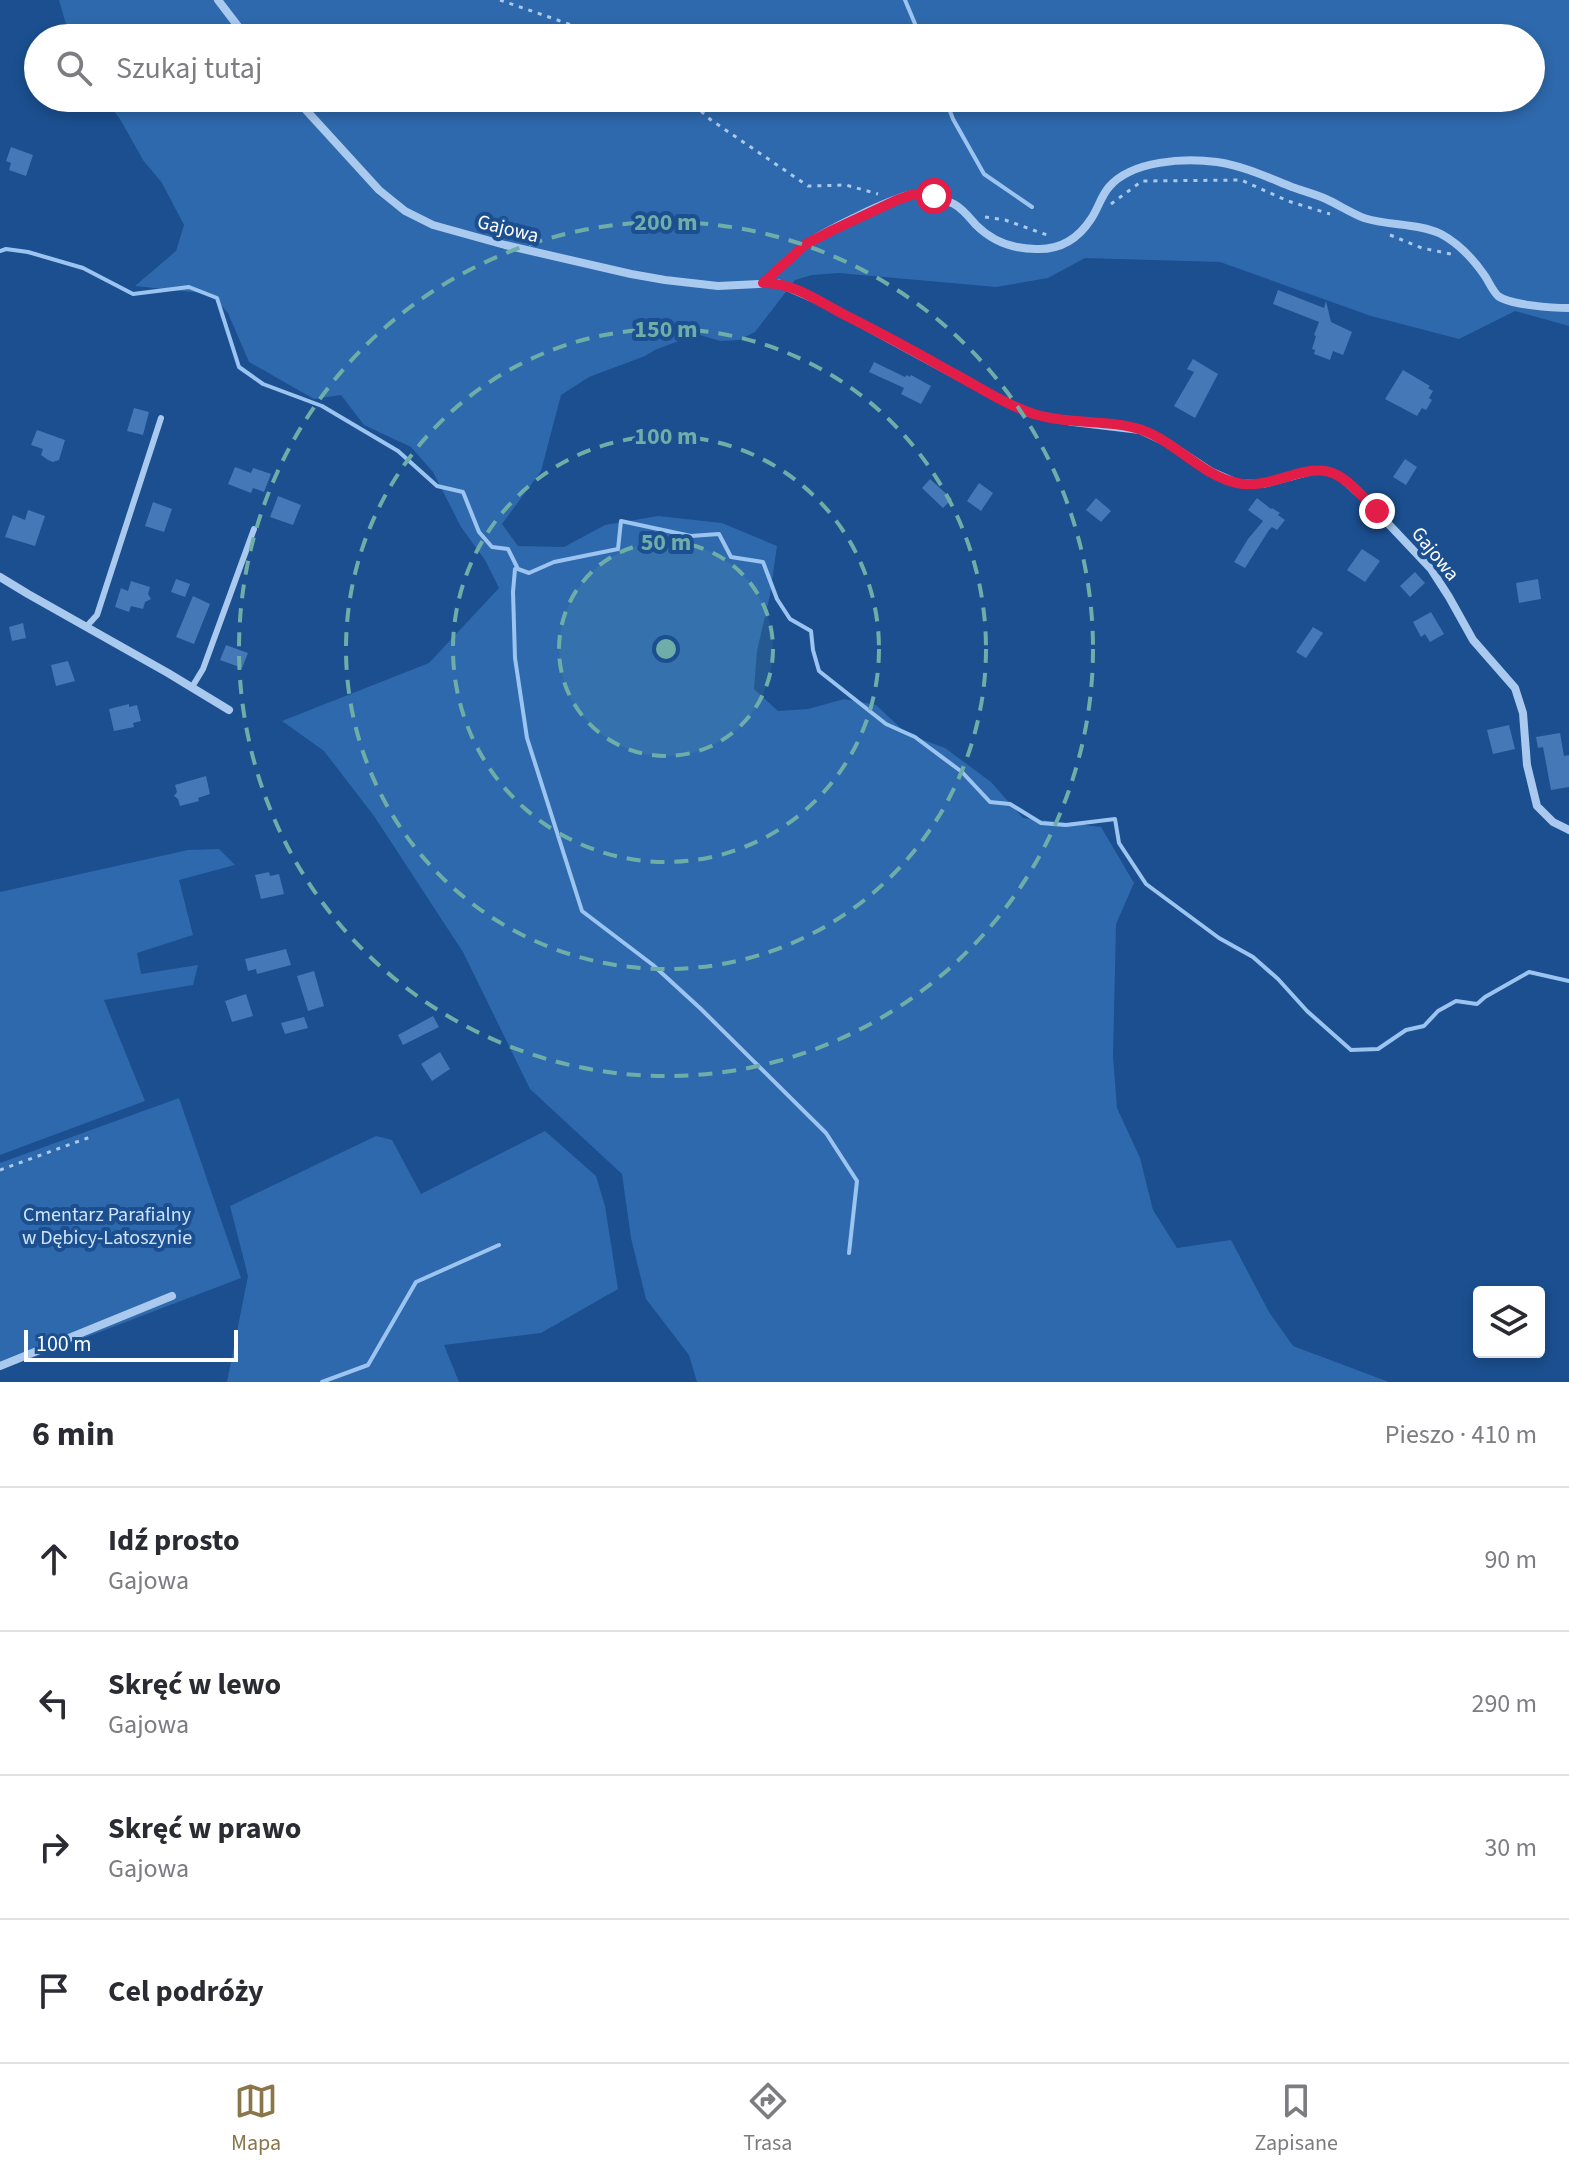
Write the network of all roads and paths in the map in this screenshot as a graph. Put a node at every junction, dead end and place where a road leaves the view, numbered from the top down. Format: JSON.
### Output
{"nodes":[{"id":1,"x":218,"y":0,"type":"edge"},
{"id":2,"x":500,"y":0,"type":"edge"},
{"id":3,"x":236,"y":24,"type":"edge"},
{"id":4,"x":569,"y":24,"type":"edge"},
{"id":5,"x":308,"y":112,"type":"edge"},
{"id":6,"x":702,"y":112,"type":"edge"},
{"id":7,"x":897,"y":200,"type":"junction"},
{"id":8,"x":967,"y":214,"type":"junction"},
{"id":9,"x":1092,"y":218,"type":"junction"},
{"id":10,"x":1341,"y":218,"type":"dead end"},
{"id":11,"x":1380,"y":231,"type":"dead end"},
{"id":12,"x":1069,"y":242,"type":"junction"},
{"id":13,"x":1469,"y":257,"type":"junction"},
{"id":14,"x":763,"y":283,"type":"junction"},
{"id":15,"x":1569,"y":308,"type":"edge"},
{"id":16,"x":161,"y":418,"type":"dead end"},
{"id":17,"x":254,"y":529,"type":"dead end"},
{"id":18,"x":0,"y":577,"type":"edge"},
{"id":19,"x":86,"y":627,"type":"junction"},
{"id":20,"x":192,"y":687,"type":"junction"},
{"id":21,"x":229,"y":710,"type":"dead end"},
{"id":22,"x":1569,"y":830,"type":"edge"},
{"id":23,"x":93,"y":1136,"type":"dead end"},
{"id":24,"x":0,"y":1170,"type":"edge"},
{"id":25,"x":172,"y":1296,"type":"dead end"},
{"id":26,"x":0,"y":1366,"type":"edge"}],
"edges":[{"from":1,"to":3,"type":"street"},
{"from":2,"to":4,"type":"path"},
{"from":5,"to":14,"type":"street","name":"Gajowa"},
{"from":6,"to":7,"type":"path"},
{"from":7,"to":8,"type":"street"},
{"from":7,"to":14,"type":"street"},
{"from":8,"to":12,"type":"path"},
{"from":8,"to":12,"type":"street"},
{"from":9,"to":10,"type":"path"},
{"from":9,"to":12,"type":"street"},
{"from":9,"to":13,"type":"street"},
{"from":11,"to":13,"type":"path"},
{"from":13,"to":15,"type":"street"},
{"from":14,"to":22,"type":"street","name":"Gajowa"},
{"from":16,"to":19,"type":"lane"},
{"from":17,"to":20,"type":"lane"},
{"from":18,"to":19,"type":"street"},
{"from":19,"to":20,"type":"street"},
{"from":20,"to":21,"type":"street"},
{"from":23,"to":24,"type":"path"},
{"from":25,"to":26,"type":"street"}]}
